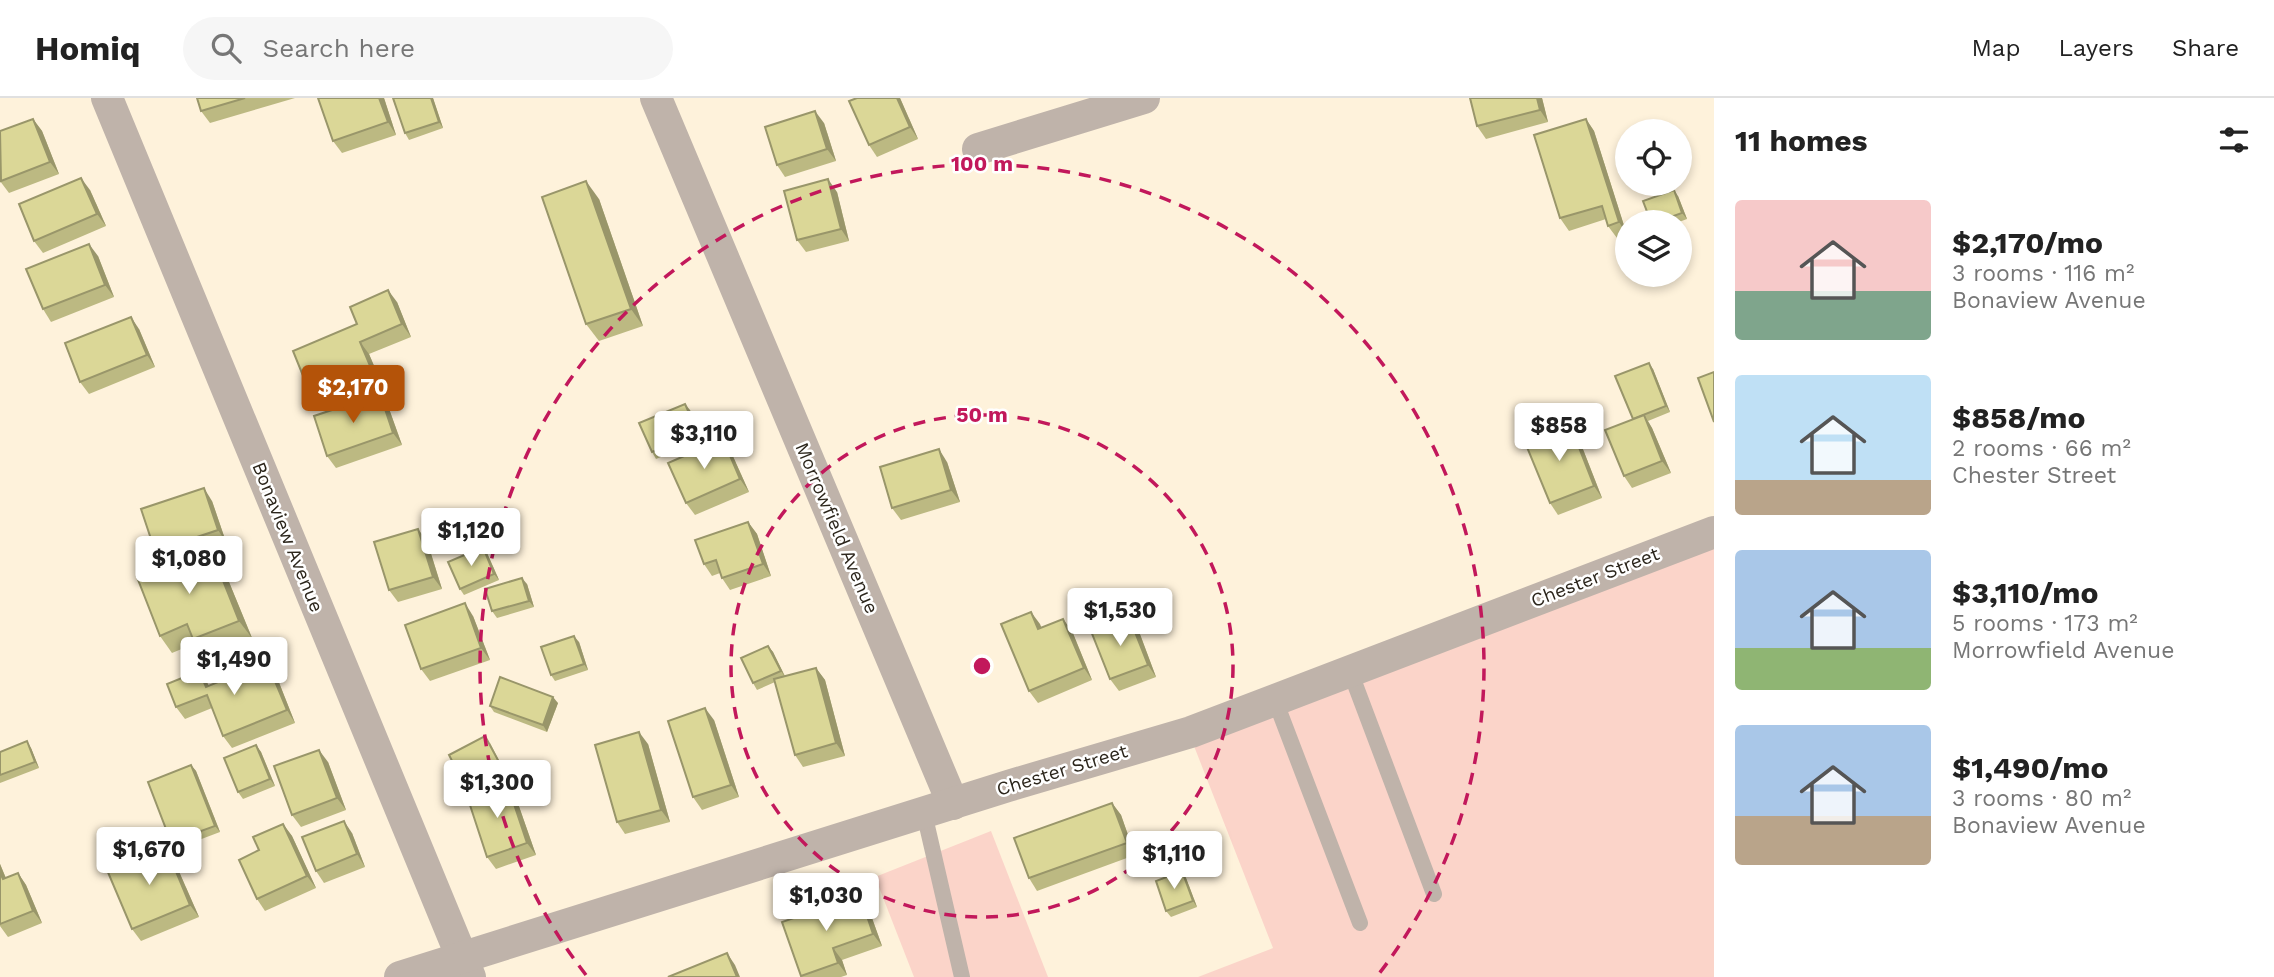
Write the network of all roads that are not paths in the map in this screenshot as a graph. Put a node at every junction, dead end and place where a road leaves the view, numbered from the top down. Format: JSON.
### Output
{"nodes":[{"id":1,"x":107,"y":98,"type":"edge"},
{"id":2,"x":656,"y":98,"type":"edge"},
{"id":3,"x":1144,"y":98,"type":"edge"},
{"id":4,"x":978,"y":149,"type":"dead end"},
{"id":5,"x":1714,"y":532,"type":"edge"},
{"id":6,"x":1350,"y":671,"type":"junction"},
{"id":7,"x":1275,"y":700,"type":"junction"},
{"id":8,"x":938,"y":809,"type":"junction"},
{"id":9,"x":1434,"y":894,"type":"dead end"},
{"id":10,"x":1360,"y":923,"type":"dead end"},
{"id":11,"x":466,"y":967,"type":"edge"},
{"id":12,"x":400,"y":977,"type":"edge"},
{"id":13,"x":962,"y":977,"type":"edge"}],
"edges":[{"from":1,"to":11,"type":"street","name":"Bonaview Avenue"},
{"from":2,"to":8,"type":"street","name":"Morrowfield Avenue"},
{"from":3,"to":4,"type":"street"},
{"from":5,"to":6,"type":"street","name":"Chester Street"},
{"from":6,"to":7,"type":"street","name":"Chester Street"},
{"from":6,"to":9,"type":"lane"},
{"from":7,"to":8,"type":"street","name":"Chester Street"},
{"from":7,"to":10,"type":"lane"},
{"from":8,"to":11,"type":"street","name":"Chester Street"},
{"from":8,"to":13,"type":"lane"},
{"from":11,"to":12,"type":"street","name":"Chester Street"}]}
